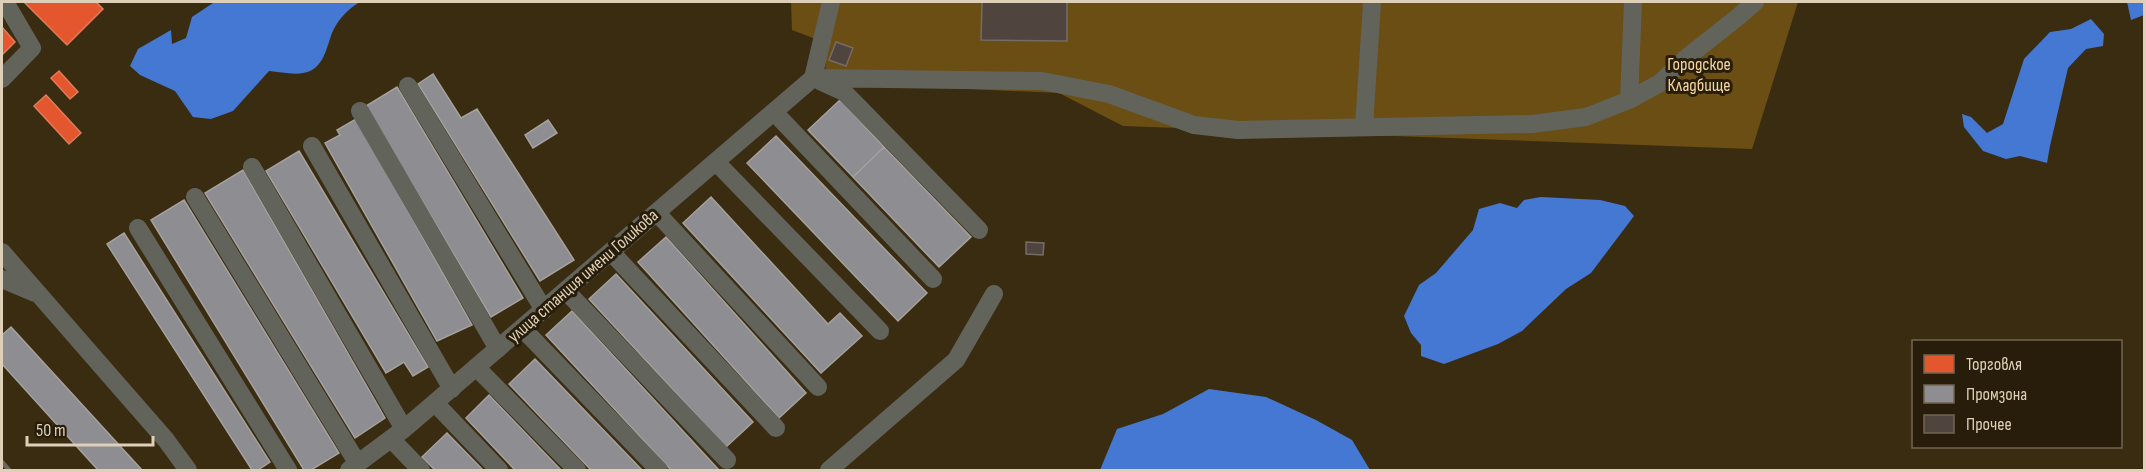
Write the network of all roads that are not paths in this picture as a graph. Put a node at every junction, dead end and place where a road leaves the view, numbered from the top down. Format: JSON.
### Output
{"nodes":[{"id":1,"x":5,"y":2,"type":"edge"},
{"id":2,"x":831,"y":2,"type":"edge"},
{"id":3,"x":1372,"y":2,"type":"edge"},
{"id":4,"x":1633,"y":2,"type":"edge"},
{"id":5,"x":1755,"y":2,"type":"edge"},
{"id":6,"x":813,"y":78,"type":"junction"},
{"id":7,"x":2,"y":79,"type":"edge"},
{"id":8,"x":408,"y":86,"type":"dead end"},
{"id":9,"x":1629,"y":100,"type":"junction"},
{"id":10,"x":360,"y":111,"type":"dead end"},
{"id":11,"x":774,"y":112,"type":"junction"},
{"id":12,"x":1364,"y":127,"type":"junction"},
{"id":13,"x":312,"y":146,"type":"dead end"},
{"id":14,"x":716,"y":162,"type":"junction"},
{"id":15,"x":252,"y":166,"type":"dead end"},
{"id":16,"x":195,"y":197,"type":"dead end"},
{"id":17,"x":657,"y":213,"type":"junction"},
{"id":18,"x":138,"y":228,"type":"dead end"},
{"id":19,"x":979,"y":230,"type":"dead end"},
{"id":20,"x":2,"y":252,"type":"edge"},
{"id":21,"x":611,"y":252,"type":"junction"},
{"id":22,"x":2,"y":279,"type":"edge"},
{"id":23,"x":933,"y":279,"type":"dead end"},
{"id":24,"x":566,"y":291,"type":"junction"},
{"id":25,"x":994,"y":294,"type":"dead end"},
{"id":26,"x":39,"y":295,"type":"junction"},
{"id":27,"x":544,"y":310,"type":"junction"},
{"id":28,"x":522,"y":328,"type":"junction"},
{"id":29,"x":880,"y":331,"type":"dead end"},
{"id":30,"x":498,"y":349,"type":"junction"},
{"id":31,"x":476,"y":368,"type":"junction"},
{"id":32,"x":818,"y":387,"type":"dead end"},
{"id":33,"x":452,"y":389,"type":"junction"},
{"id":34,"x":435,"y":403,"type":"junction"},
{"id":35,"x":776,"y":428,"type":"dead end"},
{"id":36,"x":398,"y":434,"type":"junction"},
{"id":37,"x":727,"y":460,"type":"dead end"},
{"id":38,"x":354,"y":467,"type":"edge"},
{"id":39,"x":188,"y":471,"type":"edge"},
{"id":40,"x":288,"y":471,"type":"edge"},
{"id":41,"x":421,"y":471,"type":"edge"},
{"id":42,"x":499,"y":471,"type":"edge"},
{"id":43,"x":577,"y":471,"type":"edge"},
{"id":44,"x":659,"y":471,"type":"edge"},
{"id":45,"x":829,"y":471,"type":"edge"}],
"edges":[{"from":1,"to":7,"type":"street"},
{"from":2,"to":6,"type":"street"},
{"from":3,"to":12,"type":"street"},
{"from":4,"to":9,"type":"street"},
{"from":5,"to":9,"type":"street"},
{"from":6,"to":11,"type":"street","name":"улица станция имени Голикова"},
{"from":6,"to":12,"type":"street"},
{"from":6,"to":19,"type":"street"},
{"from":8,"to":27,"type":"street"},
{"from":9,"to":12,"type":"street"},
{"from":10,"to":30,"type":"street"},
{"from":11,"to":14,"type":"street","name":"улица станция имени Голикова"},
{"from":11,"to":23,"type":"street"},
{"from":13,"to":33,"type":"street"},
{"from":14,"to":17,"type":"street","name":"улица станция имени Голикова"},
{"from":14,"to":29,"type":"street"},
{"from":15,"to":36,"type":"street"},
{"from":16,"to":38,"type":"street"},
{"from":17,"to":21,"type":"street","name":"улица станция имени Голикова"},
{"from":17,"to":32,"type":"street"},
{"from":18,"to":40,"type":"street"},
{"from":20,"to":26,"type":"street"},
{"from":21,"to":24,"type":"street","name":"улица станция имени Голикова"},
{"from":21,"to":35,"type":"street"},
{"from":22,"to":26,"type":"street"},
{"from":24,"to":27,"type":"street","name":"улица станция имени Голикова"},
{"from":24,"to":37,"type":"street"},
{"from":25,"to":45,"type":"street"},
{"from":26,"to":39,"type":"street"},
{"from":27,"to":28,"type":"street","name":"улица станция имени Голикова"},
{"from":28,"to":30,"type":"street","name":"улица станция имени Голикова"},
{"from":28,"to":44,"type":"street"},
{"from":30,"to":31,"type":"street","name":"улица станция имени Голикова"},
{"from":31,"to":33,"type":"street","name":"улица станция имени Голикова"},
{"from":31,"to":43,"type":"street"},
{"from":33,"to":34,"type":"street","name":"улица станция имени Голикова"},
{"from":34,"to":36,"type":"street","name":"улица станция имени Голикова"},
{"from":34,"to":42,"type":"street"},
{"from":36,"to":38,"type":"street","name":"улица станция имени Голикова"},
{"from":36,"to":41,"type":"street"}]}
